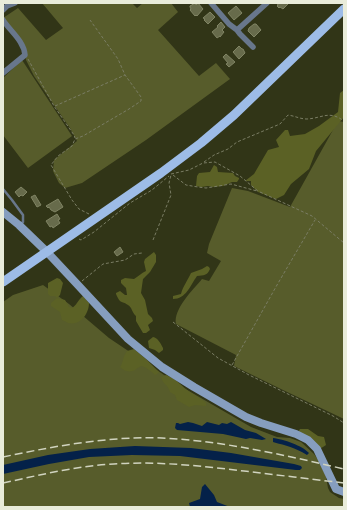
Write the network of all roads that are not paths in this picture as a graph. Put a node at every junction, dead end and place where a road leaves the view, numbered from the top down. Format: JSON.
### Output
{"nodes":[{"id":1,"x":15,"y":3,"type":"edge"},
{"id":2,"x":211,"y":3,"type":"edge"},
{"id":3,"x":267,"y":3,"type":"edge"},
{"id":4,"x":344,"y":9,"type":"edge"},
{"id":5,"x":3,"y":10,"type":"edge"},
{"id":6,"x":3,"y":20,"type":"edge"},
{"id":7,"x":238,"y":30,"type":"junction"},
{"id":8,"x":253,"y":47,"type":"dead end"},
{"id":9,"x":3,"y":73,"type":"edge"},
{"id":10,"x":3,"y":189,"type":"edge"},
{"id":11,"x":3,"y":212,"type":"edge"},
{"id":12,"x":19,"y":225,"type":"junction"},
{"id":13,"x":46,"y":252,"type":"junction"},
{"id":14,"x":3,"y":282,"type":"edge"},
{"id":15,"x":344,"y":492,"type":"edge"}],
"edges":[{"from":1,"to":5,"type":"street"},
{"from":2,"to":7,"type":"street"},
{"from":3,"to":7,"type":"street"},
{"from":4,"to":13,"type":"main road"},
{"from":6,"to":9,"type":"street"},
{"from":7,"to":8,"type":"street"},
{"from":10,"to":12,"type":"lane"},
{"from":11,"to":12,"type":"street"},
{"from":12,"to":13,"type":"street"},
{"from":13,"to":14,"type":"main road"},
{"from":13,"to":15,"type":"street"}]}
